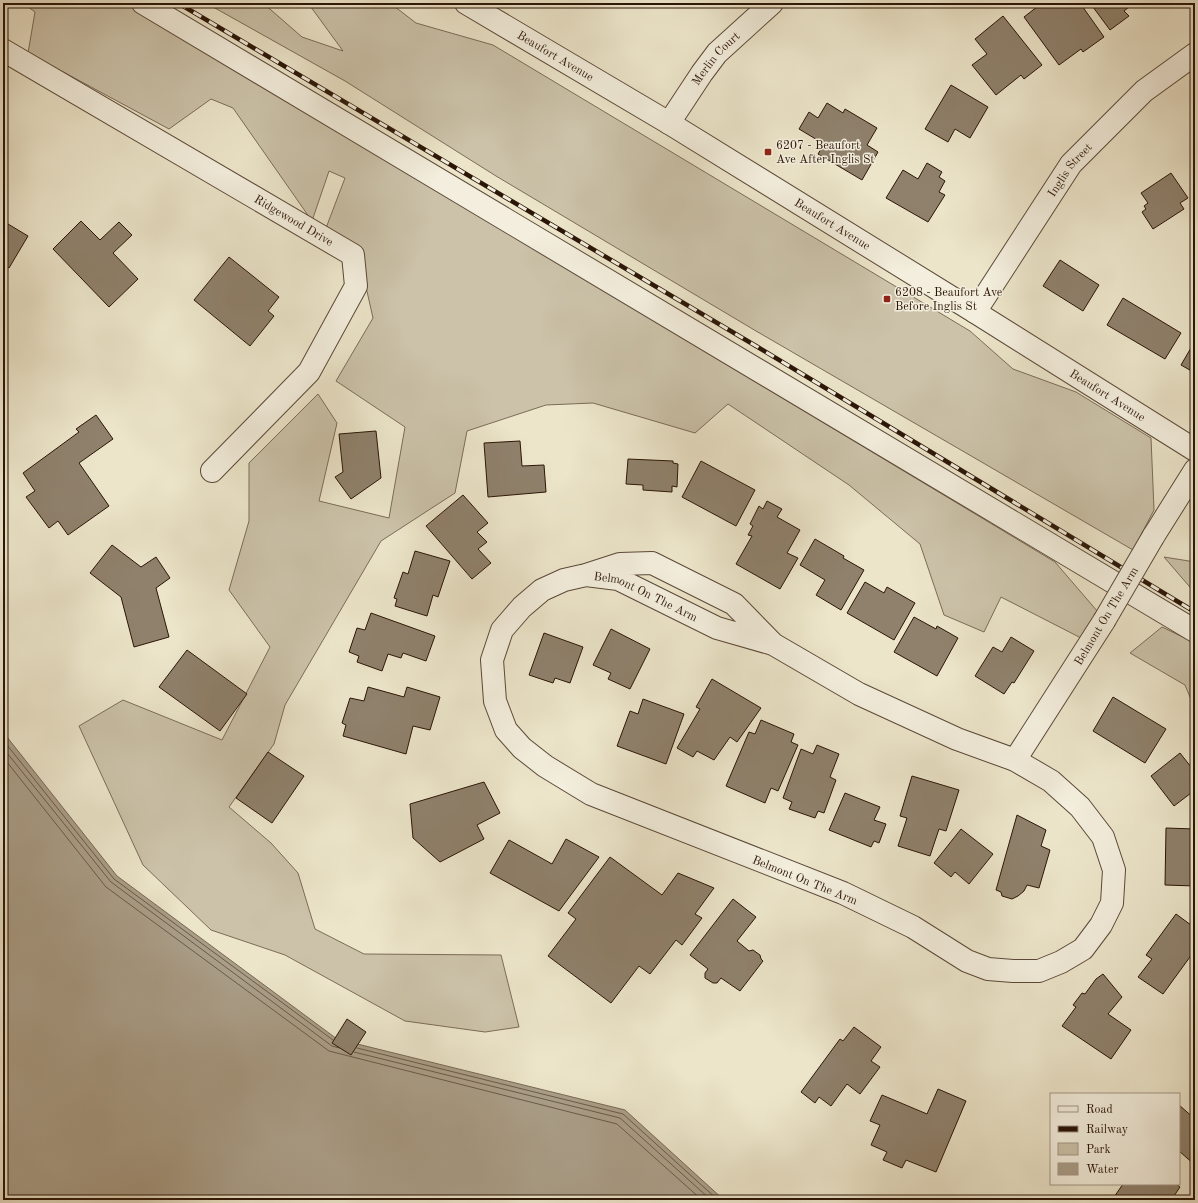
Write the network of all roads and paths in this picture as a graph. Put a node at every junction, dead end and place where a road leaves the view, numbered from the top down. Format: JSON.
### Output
{"nodes":[{"id":1,"x":143,"y":3,"type":"edge"},
{"id":2,"x":466,"y":3,"type":"edge"},
{"id":3,"x":772,"y":3,"type":"edge"},
{"id":4,"x":3,"y":50,"type":"edge"},
{"id":5,"x":1195,"y":54,"type":"edge"},
{"id":6,"x":669,"y":123,"type":"junction"},
{"id":7,"x":975,"y":312,"type":"junction"},
{"id":8,"x":1195,"y":450,"type":"edge"},
{"id":9,"x":1195,"y":470,"type":"edge"},
{"id":10,"x":212,"y":471,"type":"dead end"},
{"id":11,"x":586,"y":575,"type":"junction"},
{"id":12,"x":1195,"y":631,"type":"edge"},
{"id":13,"x":773,"y":644,"type":"junction"},
{"id":14,"x":1015,"y":760,"type":"junction"}],
"edges":[{"from":1,"to":12,"type":"street"},
{"from":2,"to":6,"type":"street","name":"Beaufort Avenue"},
{"from":3,"to":6,"type":"street","name":"Merlin Court"},
{"from":4,"to":10,"type":"street","name":"Ridgewood Drive"},
{"from":5,"to":7,"type":"street","name":"Inglis Street"},
{"from":6,"to":7,"type":"street","name":"Beaufort Avenue"},
{"from":7,"to":8,"type":"street","name":"Beaufort Avenue"},
{"from":9,"to":14,"type":"street","name":"Belmont On The Arm","bridge":true},
{"from":11,"to":13,"type":"street","name":"Belmont On The Arm"},
{"from":11,"to":13,"type":"street","name":"Belmont On The Arm"},
{"from":11,"to":14,"type":"street","name":"Belmont On The Arm"},
{"from":13,"to":14,"type":"street","name":"Belmont On The Arm"}]}
